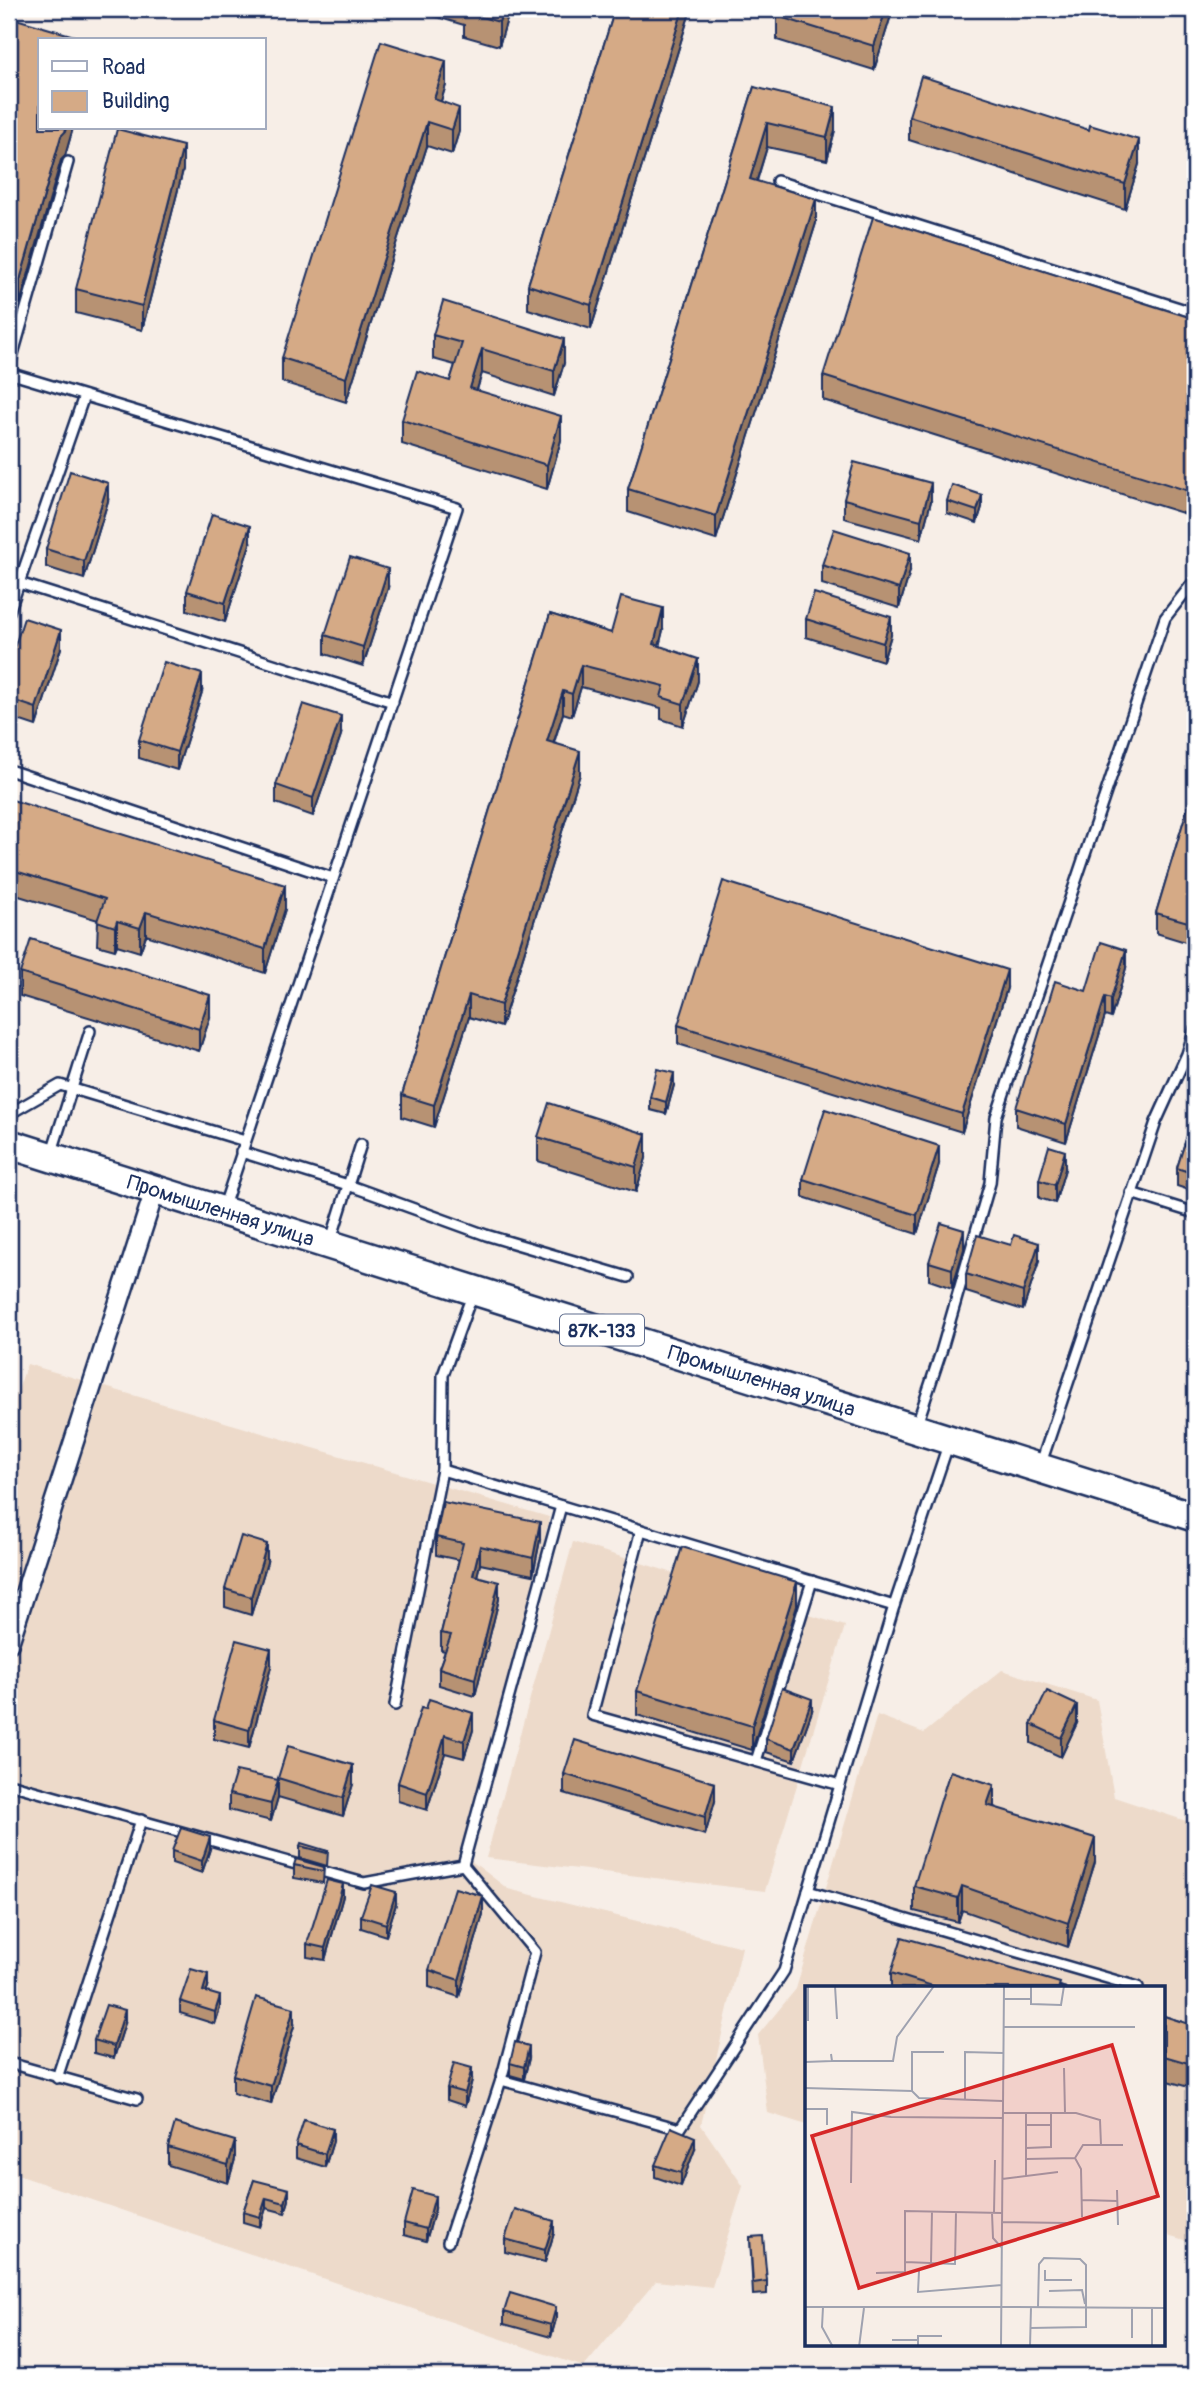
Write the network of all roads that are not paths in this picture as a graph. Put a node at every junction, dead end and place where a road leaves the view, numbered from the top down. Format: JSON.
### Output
{"nodes":[{"id":1,"x":68,"y":162,"type":"dead end"},
{"id":2,"x":777,"y":181,"type":"dead end"},
{"id":3,"x":1195,"y":313,"type":"edge"},
{"id":4,"x":9,"y":370,"type":"edge"},
{"id":5,"x":84,"y":396,"type":"junction"},
{"id":6,"x":1195,"y":580,"type":"edge"},
{"id":7,"x":19,"y":583,"type":"junction"},
{"id":8,"x":9,"y":612,"type":"edge"},
{"id":9,"x":393,"y":702,"type":"junction"},
{"id":10,"x":9,"y":771,"type":"edge"},
{"id":11,"x":333,"y":878,"type":"junction"},
{"id":12,"x":1195,"y":1028,"type":"edge"},
{"id":13,"x":89,"y":1031,"type":"dead end"},
{"id":14,"x":71,"y":1089,"type":"junction"},
{"id":15,"x":9,"y":1114,"type":"edge"},
{"id":16,"x":245,"y":1141,"type":"junction"},
{"id":17,"x":9,"y":1144,"type":"edge"},
{"id":18,"x":360,"y":1144,"type":"dead end"},
{"id":19,"x":242,"y":1152,"type":"junction"},
{"id":20,"x":51,"y":1157,"type":"junction"},
{"id":21,"x":348,"y":1185,"type":"junction"},
{"id":22,"x":155,"y":1190,"type":"junction"},
{"id":23,"x":1131,"y":1193,"type":"junction"},
{"id":24,"x":222,"y":1211,"type":"junction"},
{"id":25,"x":1195,"y":1213,"type":"edge"},
{"id":26,"x":330,"y":1244,"type":"junction"},
{"id":27,"x":628,"y":1277,"type":"dead end"},
{"id":28,"x":474,"y":1290,"type":"junction"},
{"id":29,"x":916,"y":1429,"type":"junction"},
{"id":30,"x":950,"y":1440,"type":"junction"},
{"id":31,"x":1040,"y":1468,"type":"junction"},
{"id":32,"x":442,"y":1470,"type":"junction"},
{"id":33,"x":561,"y":1506,"type":"junction"},
{"id":34,"x":1195,"y":1517,"type":"edge"},
{"id":35,"x":641,"y":1530,"type":"junction"},
{"id":36,"x":812,"y":1581,"type":"junction"},
{"id":37,"x":894,"y":1606,"type":"junction"},
{"id":38,"x":9,"y":1643,"type":"edge"},
{"id":39,"x":396,"y":1705,"type":"dead end"},
{"id":40,"x":756,"y":1761,"type":"junction"},
{"id":41,"x":13,"y":1785,"type":"dead end"},
{"id":42,"x":840,"y":1785,"type":"junction"},
{"id":43,"x":141,"y":1820,"type":"junction"},
{"id":44,"x":463,"y":1865,"type":"junction"},
{"id":45,"x":808,"y":1891,"type":"junction"},
{"id":46,"x":1135,"y":1986,"type":"edge"},
{"id":47,"x":9,"y":2063,"type":"edge"},
{"id":48,"x":57,"y":2078,"type":"junction"},
{"id":49,"x":501,"y":2080,"type":"junction"},
{"id":50,"x":137,"y":2099,"type":"dead end"},
{"id":51,"x":448,"y":2242,"type":"dead end"}],
"edges":[{"from":1,"to":4,"type":"lane"},
{"from":2,"to":3,"type":"lane"},
{"from":4,"to":5,"type":"lane"},
{"from":5,"to":7,"type":"lane"},
{"from":5,"to":9,"type":"lane"},
{"from":6,"to":29,"type":"lane"},
{"from":7,"to":8,"type":"lane"},
{"from":7,"to":9,"type":"lane"},
{"from":9,"to":11,"type":"lane"},
{"from":10,"to":11,"type":"lane"},
{"from":11,"to":16,"type":"lane"},
{"from":12,"to":23,"type":"lane"},
{"from":13,"to":14,"type":"lane"},
{"from":14,"to":15,"type":"lane"},
{"from":14,"to":16,"type":"lane"},
{"from":14,"to":20,"type":"lane"},
{"from":16,"to":19,"type":"lane"},
{"from":17,"to":20,"type":"main road","name":"Промышленная улица","number":"87К-133"},
{"from":18,"to":21,"type":"lane"},
{"from":19,"to":21,"type":"lane"},
{"from":19,"to":24,"type":"lane"},
{"from":20,"to":22,"type":"main road","name":"Промышленная улица","number":"87К-133"},
{"from":21,"to":26,"type":"lane"},
{"from":21,"to":27,"type":"lane"},
{"from":22,"to":24,"type":"main road","name":"Промышленная улица","number":"87К-133"},
{"from":22,"to":38,"type":"street"},
{"from":23,"to":25,"type":"lane"},
{"from":23,"to":31,"type":"lane"},
{"from":24,"to":26,"type":"main road","name":"Промышленная улица","number":"87К-133"},
{"from":26,"to":28,"type":"main road","name":"Промышленная улица","number":"87К-133"},
{"from":28,"to":29,"type":"main road","name":"Промышленная улица","number":"87К-133"},
{"from":28,"to":32,"type":"lane"},
{"from":29,"to":30,"type":"main road","name":"Промышленная улица","number":"87К-133"},
{"from":30,"to":31,"type":"main road","name":"Промышленная улица","number":"87К-133"},
{"from":30,"to":37,"type":"lane"},
{"from":31,"to":34,"type":"main road","name":"Промышленная улица","number":"87К-133"},
{"from":32,"to":33,"type":"lane"},
{"from":32,"to":39,"type":"lane"},
{"from":33,"to":35,"type":"lane"},
{"from":33,"to":44,"type":"lane"},
{"from":35,"to":36,"type":"lane"},
{"from":35,"to":40,"type":"lane"},
{"from":36,"to":37,"type":"lane"},
{"from":36,"to":40,"type":"lane"},
{"from":37,"to":42,"type":"lane"},
{"from":40,"to":42,"type":"lane"},
{"from":41,"to":43,"type":"lane"},
{"from":42,"to":45,"type":"lane"},
{"from":43,"to":44,"type":"lane"},
{"from":43,"to":48,"type":"lane"},
{"from":44,"to":49,"type":"lane"},
{"from":45,"to":46,"type":"lane"},
{"from":45,"to":49,"type":"lane"},
{"from":47,"to":48,"type":"lane"},
{"from":48,"to":50,"type":"lane"},
{"from":49,"to":51,"type":"lane"}]}
